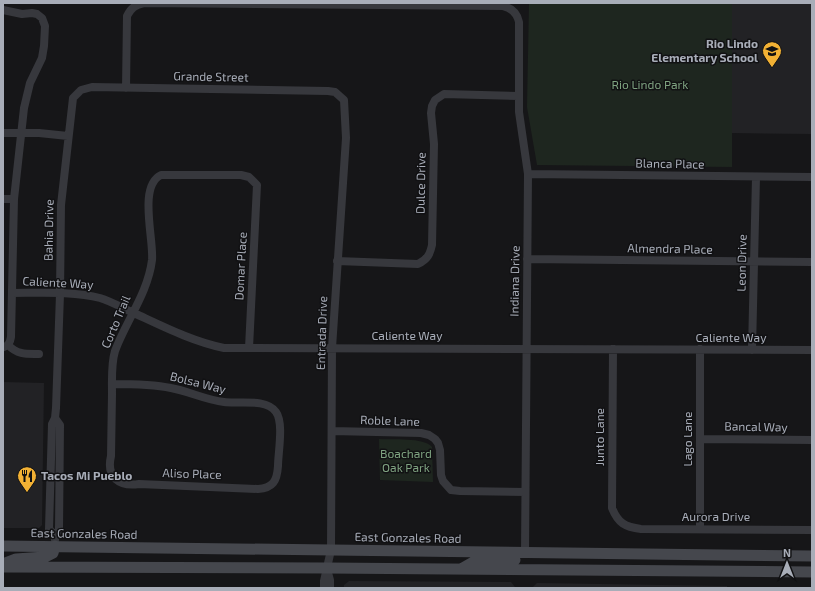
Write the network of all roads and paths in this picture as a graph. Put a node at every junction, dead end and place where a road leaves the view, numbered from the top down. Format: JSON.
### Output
{"nodes":[{"id":1,"x":392,"y":4,"type":"edge"},
{"id":2,"x":3,"y":10,"type":"edge"},
{"id":3,"x":126,"y":88,"type":"junction"},
{"id":4,"x":76,"y":93,"type":"joint"},
{"id":5,"x":518,"y":96,"type":"junction"},
{"id":6,"x":344,"y":100,"type":"joint"},
{"id":7,"x":3,"y":133,"type":"edge"},
{"id":8,"x":22,"y":133,"type":"junction"},
{"id":9,"x":68,"y":136,"type":"junction"},
{"id":10,"x":528,"y":174,"type":"junction"},
{"id":11,"x":756,"y":177,"type":"junction"},
{"id":12,"x":812,"y":177,"type":"edge"},
{"id":13,"x":257,"y":185,"type":"joint"},
{"id":14,"x":3,"y":199,"type":"edge"},
{"id":15,"x":14,"y":199,"type":"junction"},
{"id":16,"x":527,"y":259,"type":"junction"},
{"id":17,"x":337,"y":261,"type":"junction"},
{"id":18,"x":754,"y":262,"type":"junction"},
{"id":19,"x":812,"y":262,"type":"edge"},
{"id":20,"x":12,"y":293,"type":"junction"},
{"id":21,"x":60,"y":294,"type":"junction"},
{"id":22,"x":133,"y":313,"type":"junction"},
{"id":23,"x":5,"y":346,"type":"edge"},
{"id":24,"x":249,"y":348,"type":"junction"},
{"id":25,"x":332,"y":348,"type":"junction"},
{"id":26,"x":526,"y":349,"type":"junction"},
{"id":27,"x":612,"y":349,"type":"junction"},
{"id":28,"x":700,"y":349,"type":"junction"},
{"id":29,"x":752,"y":350,"type":"junction"},
{"id":30,"x":812,"y":350,"type":"edge"},
{"id":31,"x":39,"y":354,"type":"dead end"},
{"id":32,"x":112,"y":384,"type":"junction"},
{"id":33,"x":55,"y":418,"type":"junction"},
{"id":34,"x":332,"y":431,"type":"junction"},
{"id":35,"x":700,"y":438,"type":"junction"},
{"id":36,"x":812,"y":440,"type":"edge"},
{"id":37,"x":51,"y":455,"type":"junction"},
{"id":38,"x":116,"y":480,"type":"joint"},
{"id":39,"x":269,"y":487,"type":"joint"},
{"id":40,"x":525,"y":492,"type":"junction"},
{"id":41,"x":59,"y":501,"type":"junction"},
{"id":42,"x":621,"y":523,"type":"joint"},
{"id":43,"x":700,"y":529,"type":"junction"},
{"id":44,"x":812,"y":530,"type":"edge"},
{"id":45,"x":55,"y":541,"type":"junction"},
{"id":46,"x":3,"y":546,"type":"edge"},
{"id":47,"x":331,"y":550,"type":"junction"},
{"id":48,"x":524,"y":553,"type":"junction"},
{"id":49,"x":631,"y":554,"type":"junction"},
{"id":50,"x":812,"y":556,"type":"edge"},
{"id":51,"x":3,"y":566,"type":"edge"},
{"id":52,"x":327,"y":568,"type":"junction"},
{"id":53,"x":460,"y":570,"type":"junction"},
{"id":54,"x":522,"y":570,"type":"junction"},
{"id":55,"x":812,"y":572,"type":"edge"},
{"id":56,"x":324,"y":588,"type":"edge"},
{"id":57,"x":330,"y":588,"type":"edge"}],
"edges":[{"from":1,"to":3,"type":"street"},
{"from":1,"to":5,"type":"street","name":"Indiana Drive"},
{"from":2,"to":8,"type":"street"},
{"from":3,"to":4,"type":"street","name":"Grande Street"},
{"from":3,"to":6,"type":"street","name":"Grande Street"},
{"from":4,"to":9,"type":"street","name":"Bahia Drive"},
{"from":5,"to":10,"type":"street","name":"Indiana Drive"},
{"from":5,"to":17,"type":"street","name":"Dulce Drive"},
{"from":6,"to":17,"type":"street","name":"Entrada Drive"},
{"from":7,"to":8,"type":"street"},
{"from":8,"to":9,"type":"street"},
{"from":8,"to":15,"type":"street"},
{"from":9,"to":21,"type":"street","name":"Bahia Drive"},
{"from":10,"to":11,"type":"street","name":"Blanca Place"},
{"from":10,"to":16,"type":"street","name":"Indiana Drive"},
{"from":11,"to":12,"type":"street","name":"Blanca Place"},
{"from":11,"to":18,"type":"street","name":"Leon Drive"},
{"from":13,"to":22,"type":"street","name":"Corto Trail"},
{"from":13,"to":24,"type":"street","name":"Domar Place"},
{"from":14,"to":15,"type":"street"},
{"from":15,"to":20,"type":"street"},
{"from":16,"to":18,"type":"street","name":"Almendra Place"},
{"from":16,"to":26,"type":"street","name":"Indiana Drive"},
{"from":17,"to":25,"type":"street","name":"Entrada Drive"},
{"from":18,"to":19,"type":"street","name":"Almendra Place"},
{"from":18,"to":29,"type":"street","name":"Leon Drive"},
{"from":20,"to":21,"type":"street","name":"Caliente Way"},
{"from":20,"to":23,"type":"street"},
{"from":21,"to":22,"type":"street","name":"Caliente Way"},
{"from":21,"to":33,"type":"street","name":"Bahia Drive"},
{"from":22,"to":24,"type":"street","name":"Caliente Way"},
{"from":22,"to":32,"type":"street","name":"Corto Trail"},
{"from":23,"to":31,"type":"street"},
{"from":24,"to":25,"type":"street","name":"Caliente Way"},
{"from":25,"to":26,"type":"street","name":"Caliente Way"},
{"from":25,"to":34,"type":"street","name":"Entrada Drive"},
{"from":26,"to":27,"type":"street","name":"Caliente Way"},
{"from":26,"to":40,"type":"street","name":"Indiana Drive"},
{"from":27,"to":28,"type":"street","name":"Caliente Way"},
{"from":27,"to":42,"type":"street","name":"Junto Lane"},
{"from":28,"to":29,"type":"street","name":"Caliente Way"},
{"from":28,"to":35,"type":"street","name":"Lago Lane"},
{"from":29,"to":30,"type":"street","name":"Caliente Way"},
{"from":32,"to":38,"type":"street","name":"Corto Trail"},
{"from":32,"to":39,"type":"street","name":"Bolsa Way"},
{"from":33,"to":37,"type":"street","name":"Bahia Drive"},
{"from":33,"to":41,"type":"street","name":"Bahia Drive"},
{"from":34,"to":40,"type":"street","name":"Roble Lane"},
{"from":34,"to":47,"type":"street","name":"Entrada Drive"},
{"from":35,"to":36,"type":"street","name":"Bancal Way"},
{"from":35,"to":43,"type":"street","name":"Lago Lane"},
{"from":37,"to":41,"type":"street"},
{"from":37,"to":45,"type":"street","name":"Bahia Drive"},
{"from":38,"to":39,"type":"street","name":"Aliso Place"},
{"from":40,"to":48,"type":"street","name":"Indiana Drive"},
{"from":41,"to":45,"type":"street","name":"Bahia Drive"},
{"from":42,"to":43,"type":"street","name":"Aurora Drive"},
{"from":43,"to":44,"type":"street","name":"Aurora Drive"},
{"from":45,"to":46,"type":"main road","name":"East Gonzales Road"},
{"from":45,"to":47,"type":"main road","name":"East Gonzales Road"},
{"from":45,"to":51,"type":"main road"},
{"from":47,"to":48,"type":"main road","name":"East Gonzales Road"},
{"from":47,"to":52,"type":"street","name":"Entrada Drive"},
{"from":48,"to":49,"type":"main road","name":"East Gonzales Road"},
{"from":48,"to":53,"type":"main road"},
{"from":49,"to":50,"type":"main road","name":"East Gonzales Road"},
{"from":49,"to":54,"type":"main road"},
{"from":51,"to":52,"type":"main road"},
{"from":52,"to":53,"type":"main road"},
{"from":52,"to":56,"type":"street","name":"Entrada Drive"},
{"from":52,"to":57,"type":"street","name":"Entrada Drive"},
{"from":53,"to":54,"type":"main road"},
{"from":54,"to":55,"type":"main road"}]}
